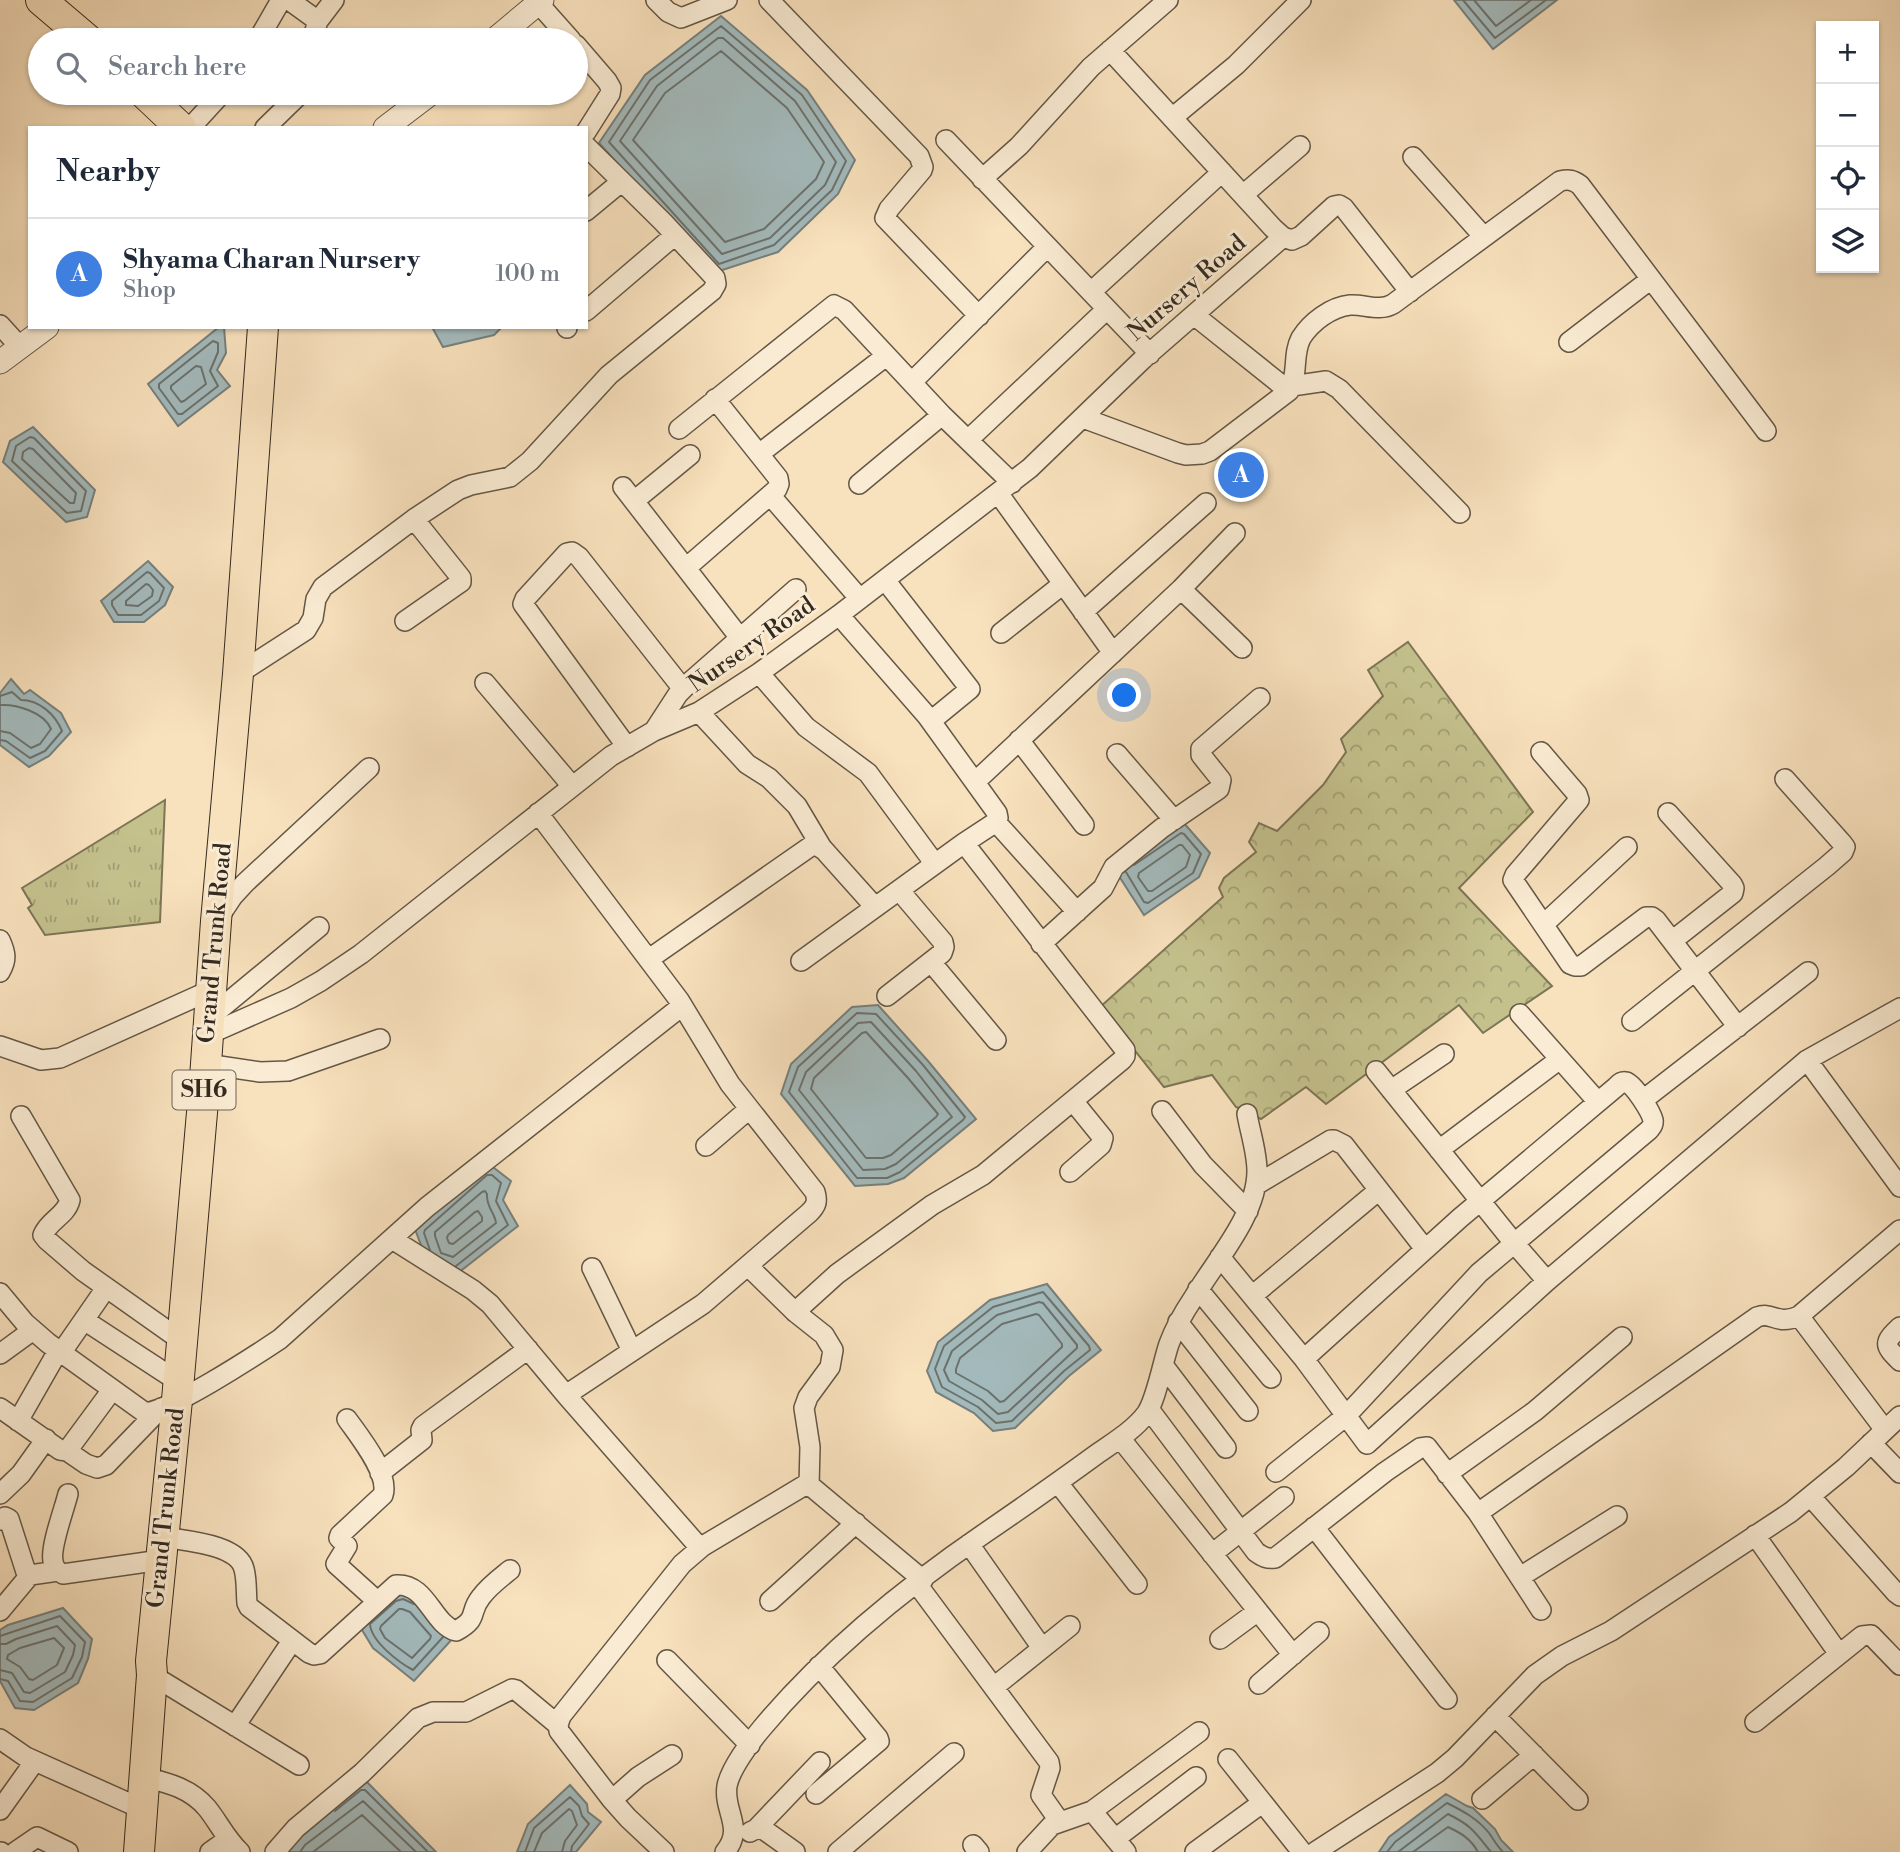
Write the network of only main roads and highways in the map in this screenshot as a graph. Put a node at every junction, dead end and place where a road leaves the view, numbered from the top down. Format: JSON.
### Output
{"nodes":[{"id":1,"x":41,"y":0,"type":"edge"},
{"id":2,"x":74,"y":28,"type":"edge"},
{"id":3,"x":157,"y":105,"type":"edge"},
{"id":4,"x":179,"y":126,"type":"edge"},
{"id":5,"x":262,"y":329,"type":"edge"},
{"id":6,"x":139,"y":1852,"type":"edge"}],
"edges":[{"from":1,"to":2,"type":"main road"},
{"from":3,"to":4,"type":"main road"},
{"from":5,"to":6,"type":"main road","name":"Grand Trunk Road","number":"SH6"}]}
